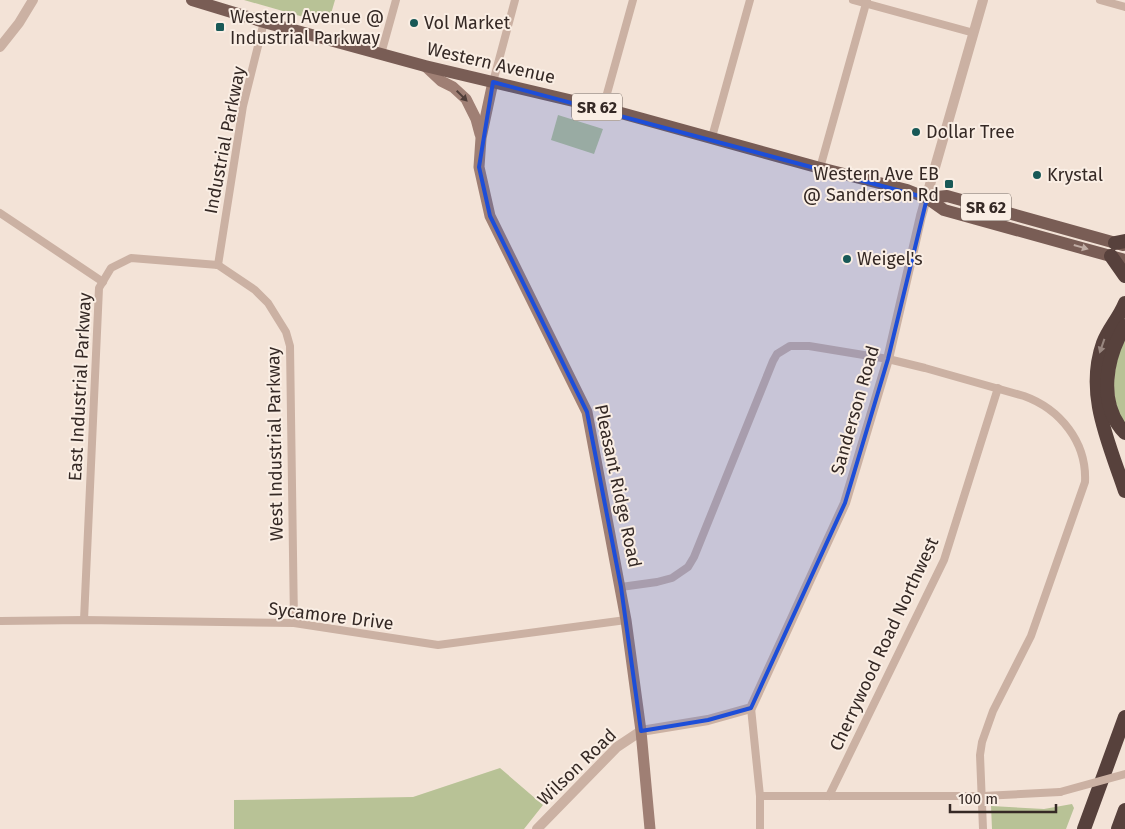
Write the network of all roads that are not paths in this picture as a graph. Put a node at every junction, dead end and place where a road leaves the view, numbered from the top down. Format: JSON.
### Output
{"nodes":[{"id":1,"x":33,"y":0,"type":"edge"},
{"id":2,"x":192,"y":0,"type":"edge"},
{"id":3,"x":396,"y":0,"type":"edge"},
{"id":4,"x":515,"y":0,"type":"edge"},
{"id":5,"x":633,"y":0,"type":"edge"},
{"id":6,"x":750,"y":0,"type":"edge"},
{"id":7,"x":853,"y":0,"type":"edge"},
{"id":8,"x":983,"y":0,"type":"edge"},
{"id":9,"x":1100,"y":0,"type":"edge"},
{"id":10,"x":866,"y":2,"type":"edge"},
{"id":11,"x":1125,"y":7,"type":"edge"},
{"id":12,"x":264,"y":22,"type":"junction"},
{"id":13,"x":974,"y":33,"type":"junction"},
{"id":14,"x":0,"y":47,"type":"edge"},
{"id":15,"x":381,"y":54,"type":"junction"},
{"id":16,"x":425,"y":66,"type":"junction"},
{"id":17,"x":493,"y":82,"type":"junction"},
{"id":18,"x":603,"y":108,"type":"junction"},
{"id":19,"x":712,"y":137,"type":"junction"},
{"id":20,"x":481,"y":138,"type":"junction"},
{"id":21,"x":820,"y":168,"type":"junction"},
{"id":22,"x":927,"y":198,"type":"junction"},
{"id":23,"x":0,"y":213,"type":"edge"},
{"id":24,"x":1120,"y":249,"type":"edge"},
{"id":25,"x":218,"y":265,"type":"junction"},
{"id":26,"x":1125,"y":276,"type":"edge"},
{"id":27,"x":102,"y":282,"type":"junction"},
{"id":28,"x":1125,"y":303,"type":"edge"},
{"id":29,"x":1125,"y":326,"type":"edge"},
{"id":30,"x":888,"y":359,"type":"junction"},
{"id":31,"x":998,"y":388,"type":"junction"},
{"id":32,"x":1125,"y":433,"type":"edge"},
{"id":33,"x":1125,"y":491,"type":"edge"},
{"id":34,"x":621,"y":587,"type":"junction"},
{"id":35,"x":84,"y":620,"type":"junction"},
{"id":36,"x":626,"y":620,"type":"junction"},
{"id":37,"x":0,"y":621,"type":"edge"},
{"id":38,"x":294,"y":623,"type":"junction"},
{"id":39,"x":1125,"y":704,"type":"edge"},
{"id":40,"x":751,"y":708,"type":"junction"},
{"id":41,"x":1125,"y":718,"type":"edge"},
{"id":42,"x":641,"y":731,"type":"junction"},
{"id":43,"x":1117,"y":740,"type":"junction"},
{"id":44,"x":1125,"y":774,"type":"edge"},
{"id":45,"x":760,"y":796,"type":"junction"},
{"id":46,"x":829,"y":796,"type":"junction"},
{"id":47,"x":983,"y":796,"type":"junction"},
{"id":48,"x":1125,"y":810,"type":"edge"},
{"id":49,"x":537,"y":829,"type":"edge"},
{"id":50,"x":650,"y":829,"type":"edge"},
{"id":51,"x":760,"y":829,"type":"edge"},
{"id":52,"x":983,"y":829,"type":"edge"},
{"id":53,"x":1084,"y":829,"type":"edge"},
{"id":54,"x":1118,"y":829,"type":"edge"}],
"edges":[{"from":1,"to":14,"type":"street"},
{"from":2,"to":12,"type":"main road","name":"Western Avenue","number":"SR 62"},
{"from":3,"to":15,"type":"street"},
{"from":4,"to":17,"type":"street"},
{"from":5,"to":18,"type":"street"},
{"from":6,"to":19,"type":"street"},
{"from":7,"to":10,"type":"street"},
{"from":8,"to":13,"type":"street","name":"Sanderson Road"},
{"from":9,"to":11,"type":"street"},
{"from":10,"to":13,"type":"street"},
{"from":10,"to":21,"type":"street"},
{"from":12,"to":15,"type":"main road","name":"Western Avenue","number":"SR 62"},
{"from":12,"to":25,"type":"street","name":"Industrial Parkway"},
{"from":13,"to":22,"type":"street","name":"Sanderson Road"},
{"from":15,"to":16,"type":"main road","name":"Western Avenue","number":"SR 62"},
{"from":16,"to":17,"type":"main road","name":"Western Avenue","number":"SR 62"},
{"from":16,"to":20,"type":"main road","one_way":true},
{"from":17,"to":18,"type":"main road","name":"Western Avenue","number":"SR 62"},
{"from":17,"to":20,"type":"main road","name":"Pleasant Ridge Road"},
{"from":18,"to":19,"type":"main road","name":"Western Avenue","number":"SR 62"},
{"from":19,"to":21,"type":"main road","name":"Western Avenue","number":"SR 62"},
{"from":20,"to":34,"type":"main road","name":"Pleasant Ridge Road"},
{"from":21,"to":22,"type":"main road","name":"Western Avenue","number":"SR 62"},
{"from":22,"to":24,"type":"main road","name":"Western Avenue","number":"SR 62"},
{"from":22,"to":30,"type":"street","name":"Sanderson Road"},
{"from":23,"to":27,"type":"street"},
{"from":24,"to":26,"type":"highway"},
{"from":25,"to":27,"type":"street","name":"East Industrial Parkway"},
{"from":25,"to":38,"type":"street","name":"West Industrial Parkway"},
{"from":27,"to":35,"type":"street","name":"East Industrial Parkway"},
{"from":28,"to":33,"type":"highway","one_way":true},
{"from":29,"to":32,"type":"highway"},
{"from":30,"to":31,"type":"street"},
{"from":30,"to":34,"type":"street"},
{"from":30,"to":40,"type":"street","name":"Sanderson Road"},
{"from":31,"to":46,"type":"street","name":"Cherrywood Road Northwest"},
{"from":31,"to":47,"type":"street"},
{"from":34,"to":36,"type":"main road","name":"Pleasant Ridge Road"},
{"from":35,"to":37,"type":"street","name":"Sycamore Drive"},
{"from":35,"to":38,"type":"street","name":"Sycamore Drive"},
{"from":36,"to":38,"type":"street","name":"Sycamore Drive"},
{"from":36,"to":42,"type":"main road","name":"Pleasant Ridge Road"},
{"from":39,"to":43,"type":"highway"},
{"from":40,"to":42,"type":"street"},
{"from":40,"to":45,"type":"street"},
{"from":41,"to":43,"type":"highway"},
{"from":42,"to":49,"type":"street","name":"Wilson Road"},
{"from":42,"to":50,"type":"main road","name":"Pleasant Ridge Road"},
{"from":43,"to":53,"type":"highway"},
{"from":44,"to":47,"type":"street","bridge":true},
{"from":45,"to":46,"type":"street"},
{"from":45,"to":51,"type":"street"},
{"from":46,"to":47,"type":"street"},
{"from":47,"to":52,"type":"street"},
{"from":48,"to":54,"type":"highway"}]}
